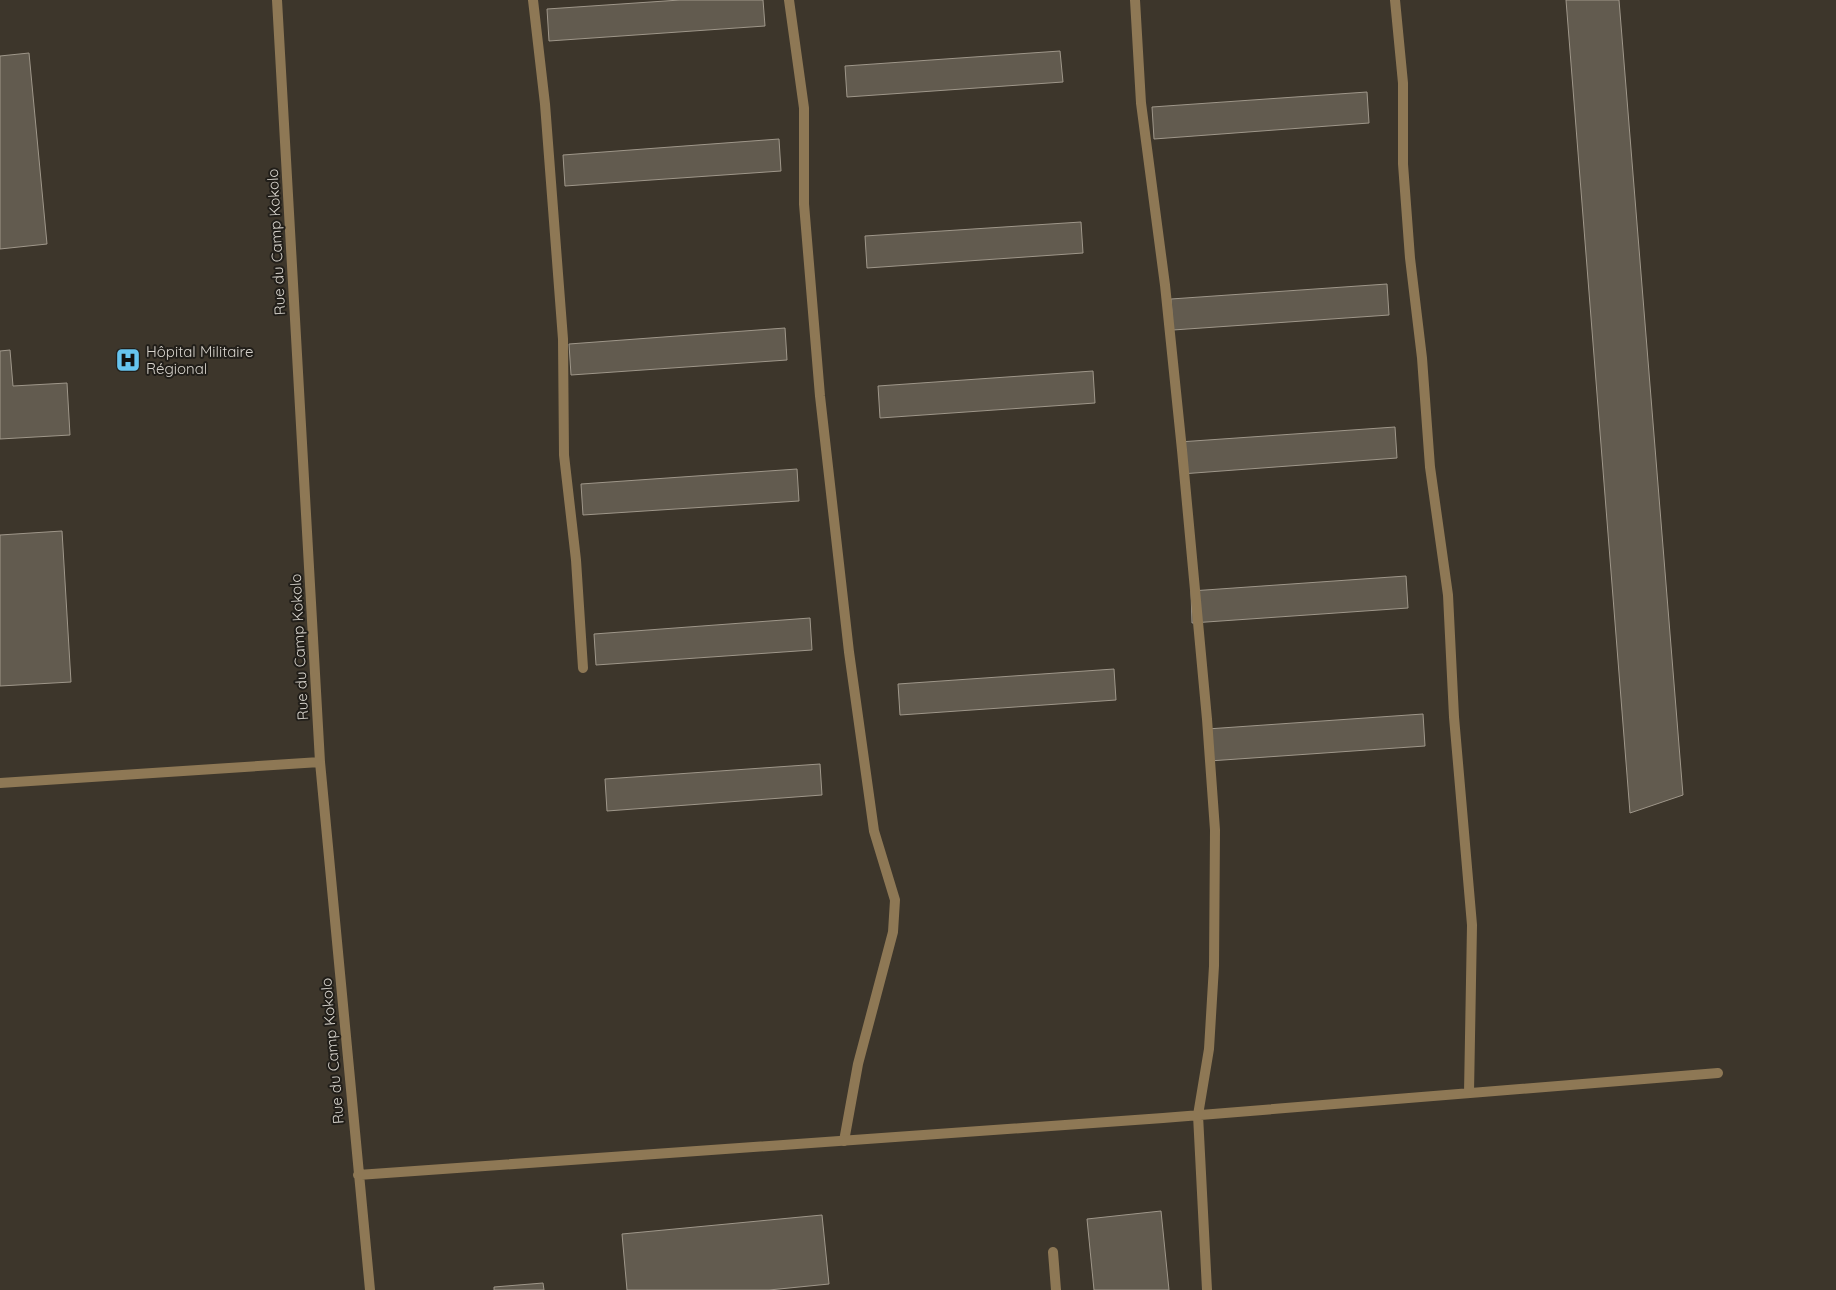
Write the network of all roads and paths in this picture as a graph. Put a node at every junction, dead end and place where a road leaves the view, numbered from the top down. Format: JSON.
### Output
{"nodes":[{"id":1,"x":277,"y":0,"type":"edge"},
{"id":2,"x":533,"y":0,"type":"edge"},
{"id":3,"x":789,"y":0,"type":"edge"},
{"id":4,"x":1135,"y":0,"type":"edge"},
{"id":5,"x":1395,"y":0,"type":"edge"},
{"id":6,"x":583,"y":668,"type":"dead end"},
{"id":7,"x":320,"y":762,"type":"junction"},
{"id":8,"x":0,"y":783,"type":"edge"},
{"id":9,"x":1718,"y":1073,"type":"dead end"},
{"id":10,"x":1469,"y":1093,"type":"junction"},
{"id":11,"x":1198,"y":1115,"type":"junction"},
{"id":12,"x":844,"y":1141,"type":"junction"},
{"id":13,"x":358,"y":1175,"type":"junction"},
{"id":14,"x":1053,"y":1252,"type":"dead end"},
{"id":15,"x":370,"y":1290,"type":"edge"},
{"id":16,"x":1056,"y":1290,"type":"edge"},
{"id":17,"x":1207,"y":1290,"type":"edge"}],
"edges":[{"from":1,"to":7,"type":"street","name":"Rue du Camp Kokolo"},
{"from":2,"to":6,"type":"street"},
{"from":3,"to":12,"type":"street"},
{"from":4,"to":11,"type":"street"},
{"from":5,"to":10,"type":"street"},
{"from":7,"to":8,"type":"street"},
{"from":7,"to":13,"type":"street","name":"Rue du Camp Kokolo"},
{"from":9,"to":10,"type":"street"},
{"from":10,"to":11,"type":"street"},
{"from":11,"to":12,"type":"street"},
{"from":11,"to":17,"type":"street"},
{"from":12,"to":13,"type":"street"},
{"from":13,"to":15,"type":"street","name":"Rue du Camp Kokolo"},
{"from":14,"to":16,"type":"street"}]}
